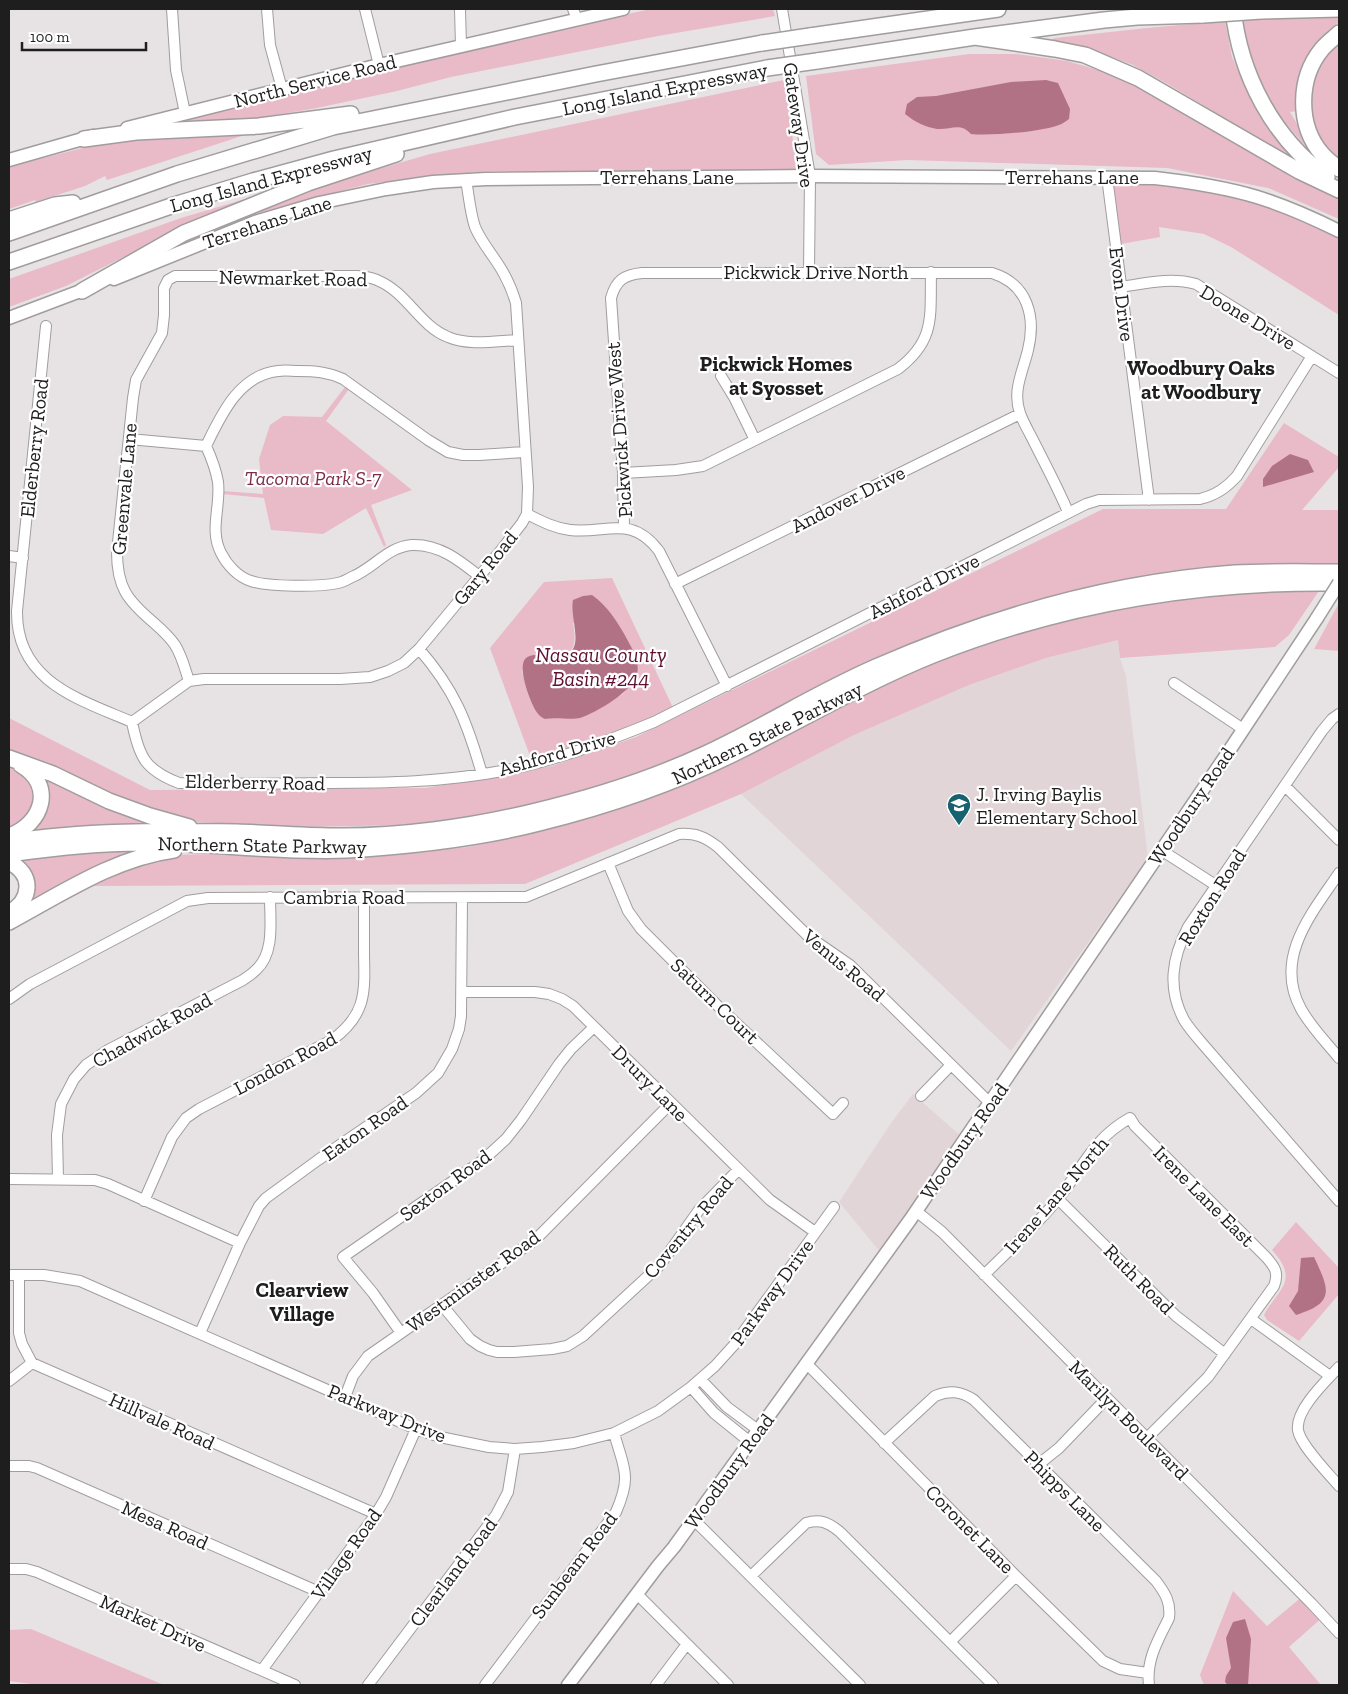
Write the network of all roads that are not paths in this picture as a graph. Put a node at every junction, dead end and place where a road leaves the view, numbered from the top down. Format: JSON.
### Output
{"nodes":[{"id":1,"x":172,"y":9,"type":"edge"},
{"id":2,"x":266,"y":9,"type":"edge"},
{"id":3,"x":365,"y":9,"type":"edge"},
{"id":4,"x":460,"y":9,"type":"edge"},
{"id":5,"x":622,"y":9,"type":"edge"},
{"id":6,"x":782,"y":9,"type":"edge"},
{"id":7,"x":966,"y":9,"type":"edge"},
{"id":8,"x":998,"y":9,"type":"edge"},
{"id":9,"x":1233,"y":9,"type":"edge"},
{"id":10,"x":1339,"y":9,"type":"edge"},
{"id":11,"x":575,"y":14,"type":"edge"},
{"id":12,"x":896,"y":23,"type":"junction"},
{"id":13,"x":1339,"y":33,"type":"edge"},
{"id":14,"x":975,"y":37,"type":"junction"},
{"id":15,"x":461,"y":46,"type":"junction"},
{"id":16,"x":379,"y":65,"type":"junction"},
{"id":17,"x":282,"y":89,"type":"junction"},
{"id":18,"x":511,"y":91,"type":"junction"},
{"id":19,"x":185,"y":113,"type":"junction"},
{"id":20,"x":515,"y":117,"type":"junction"},
{"id":21,"x":84,"y":139,"type":"junction"},
{"id":22,"x":9,"y":160,"type":"edge"},
{"id":23,"x":1339,"y":169,"type":"edge"},
{"id":24,"x":810,"y":176,"type":"junction"},
{"id":25,"x":1107,"y":177,"type":"junction"},
{"id":26,"x":466,"y":180,"type":"junction"},
{"id":27,"x":1339,"y":186,"type":"edge"},
{"id":28,"x":1339,"y":190,"type":"edge"},
{"id":29,"x":102,"y":199,"type":"junction"},
{"id":30,"x":9,"y":220,"type":"edge"},
{"id":31,"x":1339,"y":231,"type":"edge"},
{"id":32,"x":9,"y":233,"type":"edge"},
{"id":33,"x":9,"y":262,"type":"edge"},
{"id":34,"x":809,"y":272,"type":"junction"},
{"id":35,"x":931,"y":272,"type":"junction"},
{"id":36,"x":168,"y":280,"type":"joint"},
{"id":37,"x":1121,"y":286,"type":"junction"},
{"id":38,"x":613,"y":290,"type":"joint"},
{"id":39,"x":82,"y":291,"type":"junction"},
{"id":40,"x":9,"y":318,"type":"edge"},
{"id":41,"x":46,"y":326,"type":"dead end"},
{"id":42,"x":518,"y":340,"type":"junction"},
{"id":43,"x":1312,"y":356,"type":"junction"},
{"id":44,"x":1339,"y":373,"type":"edge"},
{"id":45,"x":721,"y":376,"type":"dead end"},
{"id":46,"x":1020,"y":414,"type":"junction"},
{"id":47,"x":129,"y":439,"type":"junction"},
{"id":48,"x":755,"y":440,"type":"junction"},
{"id":49,"x":206,"y":446,"type":"junction"},
{"id":50,"x":525,"y":452,"type":"junction"},
{"id":51,"x":623,"y":473,"type":"junction"},
{"id":52,"x":1149,"y":500,"type":"junction"},
{"id":53,"x":1068,"y":512,"type":"junction"},
{"id":54,"x":527,"y":514,"type":"junction"},
{"id":55,"x":624,"y":527,"type":"junction"},
{"id":56,"x":9,"y":556,"type":"edge"},
{"id":57,"x":22,"y":558,"type":"junction"},
{"id":58,"x":1339,"y":572,"type":"edge"},
{"id":59,"x":479,"y":576,"type":"junction"},
{"id":60,"x":1339,"y":583,"type":"edge"},
{"id":61,"x":676,"y":584,"type":"junction"},
{"id":62,"x":419,"y":649,"type":"junction"},
{"id":63,"x":189,"y":681,"type":"junction"},
{"id":64,"x":1174,"y":683,"type":"dead end"},
{"id":65,"x":727,"y":686,"type":"junction"},
{"id":66,"x":1339,"y":714,"type":"edge"},
{"id":67,"x":132,"y":722,"type":"junction"},
{"id":68,"x":1243,"y":729,"type":"junction"},
{"id":69,"x":11,"y":759,"type":"edge"},
{"id":70,"x":482,"y":774,"type":"junction"},
{"id":71,"x":1285,"y":786,"type":"junction"},
{"id":72,"x":693,"y":834,"type":"joint"},
{"id":73,"x":9,"y":836,"type":"edge"},
{"id":74,"x":222,"y":839,"type":"junction"},
{"id":75,"x":1339,"y":840,"type":"edge"},
{"id":76,"x":9,"y":842,"type":"edge"},
{"id":77,"x":1161,"y":850,"type":"junction"},
{"id":78,"x":9,"y":854,"type":"edge"},
{"id":79,"x":9,"y":862,"type":"edge"},
{"id":80,"x":608,"y":864,"type":"junction"},
{"id":81,"x":1339,"y":873,"type":"edge"},
{"id":82,"x":1217,"y":886,"type":"junction"},
{"id":83,"x":270,"y":897,"type":"junction"},
{"id":84,"x":364,"y":897,"type":"junction"},
{"id":85,"x":462,"y":898,"type":"junction"},
{"id":86,"x":9,"y":913,"type":"edge"},
{"id":87,"x":9,"y":922,"type":"edge"},
{"id":88,"x":462,"y":992,"type":"junction"},
{"id":89,"x":9,"y":999,"type":"edge"},
{"id":90,"x":594,"y":1027,"type":"junction"},
{"id":91,"x":1339,"y":1058,"type":"edge"},
{"id":92,"x":951,"y":1066,"type":"junction"},
{"id":93,"x":921,"y":1096,"type":"dead end"},
{"id":94,"x":843,"y":1103,"type":"dead end"},
{"id":95,"x":990,"y":1103,"type":"junction"},
{"id":96,"x":670,"y":1104,"type":"junction"},
{"id":97,"x":1130,"y":1118,"type":"joint"},
{"id":98,"x":738,"y":1170,"type":"junction"},
{"id":99,"x":9,"y":1179,"type":"edge"},
{"id":100,"x":58,"y":1179,"type":"junction"},
{"id":101,"x":1058,"y":1199,"type":"junction"},
{"id":102,"x":144,"y":1201,"type":"junction"},
{"id":103,"x":1339,"y":1201,"type":"edge"},
{"id":104,"x":834,"y":1207,"type":"dead end"},
{"id":105,"x":916,"y":1211,"type":"junction"},
{"id":106,"x":815,"y":1232,"type":"junction"},
{"id":107,"x":240,"y":1243,"type":"junction"},
{"id":108,"x":14,"y":1275,"type":"edge"},
{"id":109,"x":984,"y":1275,"type":"junction"},
{"id":110,"x":442,"y":1305,"type":"junction"},
{"id":111,"x":1250,"y":1320,"type":"junction"},
{"id":112,"x":401,"y":1332,"type":"junction"},
{"id":113,"x":200,"y":1334,"type":"junction"},
{"id":114,"x":1224,"y":1354,"type":"junction"},
{"id":115,"x":32,"y":1363,"type":"junction"},
{"id":116,"x":806,"y":1363,"type":"junction"},
{"id":117,"x":1339,"y":1367,"type":"edge"},
{"id":118,"x":1330,"y":1376,"type":"junction"},
{"id":119,"x":700,"y":1379,"type":"junction"},
{"id":120,"x":9,"y":1381,"type":"edge"},
{"id":121,"x":691,"y":1387,"type":"junction"},
{"id":122,"x":345,"y":1397,"type":"junction"},
{"id":123,"x":1107,"y":1398,"type":"junction"},
{"id":124,"x":416,"y":1429,"type":"junction"},
{"id":125,"x":758,"y":1430,"type":"junction"},
{"id":126,"x":614,"y":1434,"type":"junction"},
{"id":127,"x":1147,"y":1438,"type":"junction"},
{"id":128,"x":750,"y":1442,"type":"junction"},
{"id":129,"x":884,"y":1443,"type":"junction"},
{"id":130,"x":515,"y":1449,"type":"junction"},
{"id":131,"x":1039,"y":1464,"type":"junction"},
{"id":132,"x":9,"y":1466,"type":"edge"},
{"id":133,"x":1339,"y":1486,"type":"edge"},
{"id":134,"x":376,"y":1514,"type":"junction"},
{"id":135,"x":694,"y":1520,"type":"junction"},
{"id":136,"x":9,"y":1569,"type":"edge"},
{"id":137,"x":751,"y":1576,"type":"junction"},
{"id":138,"x":1016,"y":1576,"type":"junction"},
{"id":139,"x":319,"y":1592,"type":"junction"},
{"id":140,"x":637,"y":1594,"type":"junction"},
{"id":141,"x":1339,"y":1633,"type":"edge"},
{"id":142,"x":950,"y":1642,"type":"junction"},
{"id":143,"x":687,"y":1644,"type":"junction"},
{"id":144,"x":262,"y":1670,"type":"junction"},
{"id":145,"x":1148,"y":1673,"type":"junction"},
{"id":146,"x":295,"y":1685,"type":"edge"},
{"id":147,"x":368,"y":1685,"type":"edge"},
{"id":148,"x":485,"y":1685,"type":"edge"},
{"id":149,"x":568,"y":1685,"type":"edge"},
{"id":150,"x":656,"y":1685,"type":"edge"},
{"id":151,"x":728,"y":1685,"type":"edge"},
{"id":152,"x":860,"y":1685,"type":"edge"},
{"id":153,"x":993,"y":1685,"type":"edge"},
{"id":154,"x":1149,"y":1685,"type":"edge"}],
"edges":[{"from":1,"to":19,"type":"street"},
{"from":2,"to":17,"type":"street"},
{"from":3,"to":16,"type":"street"},
{"from":4,"to":15,"type":"street"},
{"from":5,"to":11,"type":"main road","name":"North Service Road"},
{"from":6,"to":24,"type":"street","name":"Gateway Drive"},
{"from":7,"to":12,"type":"highway"},
{"from":8,"to":12,"type":"highway","name":"Long Island Expressway"},
{"from":9,"to":27,"type":"highway"},
{"from":10,"to":14,"type":"highway","name":"Long Island Expressway","bridge":true},
{"from":11,"to":15,"type":"main road","name":"North Service Road"},
{"from":12,"to":18,"type":"highway","name":"Long Island Expressway","bridge":true},
{"from":13,"to":23,"type":"highway"},
{"from":14,"to":20,"type":"highway","name":"Long Island Expressway","bridge":true},
{"from":14,"to":28,"type":"highway"},
{"from":15,"to":16,"type":"main road","name":"North Service Road"},
{"from":16,"to":17,"type":"main road","name":"North Service Road"},
{"from":17,"to":19,"type":"main road","name":"North Service Road"},
{"from":18,"to":21,"type":"highway"},
{"from":18,"to":29,"type":"highway","name":"Long Island Expressway"},
{"from":19,"to":21,"type":"main road","name":"North Service Road"},
{"from":20,"to":33,"type":"highway","name":"Long Island Expressway"},
{"from":20,"to":39,"type":"highway"},
{"from":21,"to":22,"type":"main road","name":"North Service Road"},
{"from":24,"to":25,"type":"main road","name":"Terrehans Lane"},
{"from":24,"to":26,"type":"main road","name":"Terrehans Lane"},
{"from":24,"to":34,"type":"street","name":"Gateway Drive"},
{"from":25,"to":31,"type":"main road","name":"Terrehans Lane"},
{"from":25,"to":37,"type":"street","name":"Evon Drive"},
{"from":26,"to":39,"type":"main road","name":"Terrehans Lane"},
{"from":26,"to":42,"type":"street","name":"Gary Road"},
{"from":29,"to":30,"type":"highway"},
{"from":29,"to":32,"type":"highway","name":"Long Island Expressway"},
{"from":34,"to":35,"type":"street","name":"Pickwick Drive North"},
{"from":34,"to":38,"type":"street","name":"Pickwick Drive North"},
{"from":35,"to":46,"type":"street","name":"Pickwick Drive North"},
{"from":35,"to":48,"type":"street"},
{"from":36,"to":42,"type":"street","name":"Newmarket Road"},
{"from":36,"to":47,"type":"street","name":"Greenvale Lane"},
{"from":37,"to":43,"type":"street","name":"Doone Drive"},
{"from":37,"to":52,"type":"street","name":"Evon Drive"},
{"from":38,"to":51,"type":"street","name":"Pickwick Drive West"},
{"from":39,"to":40,"type":"main road","name":"Terrehans Lane"},
{"from":41,"to":57,"type":"street","name":"Elderberry Road"},
{"from":42,"to":50,"type":"street","name":"Gary Road"},
{"from":43,"to":44,"type":"street","name":"Doone Drive"},
{"from":43,"to":52,"type":"street","name":"Ashford Drive"},
{"from":45,"to":48,"type":"street"},
{"from":46,"to":53,"type":"street"},
{"from":46,"to":61,"type":"street","name":"Andover Drive"},
{"from":47,"to":49,"type":"street"},
{"from":47,"to":63,"type":"street","name":"Greenvale Lane"},
{"from":48,"to":51,"type":"street"},
{"from":49,"to":50,"type":"street"},
{"from":49,"to":59,"type":"street"},
{"from":50,"to":54,"type":"street","name":"Gary Road"},
{"from":51,"to":55,"type":"street","name":"Pickwick Drive West"},
{"from":52,"to":53,"type":"street","name":"Ashford Drive"},
{"from":53,"to":65,"type":"street","name":"Ashford Drive"},
{"from":54,"to":55,"type":"street"},
{"from":54,"to":59,"type":"street","name":"Gary Road"},
{"from":55,"to":61,"type":"street","name":"Pickwick Drive West"},
{"from":56,"to":57,"type":"street"},
{"from":57,"to":67,"type":"street","name":"Elderberry Road"},
{"from":58,"to":74,"type":"highway","name":"Northern State Parkway"},
{"from":59,"to":62,"type":"street","name":"Gary Road"},
{"from":60,"to":68,"type":"main road","name":"Woodbury Road","bridge":true},
{"from":60,"to":74,"type":"highway","name":"Northern State Parkway"},
{"from":61,"to":65,"type":"street","name":"Pickwick Drive West"},
{"from":62,"to":63,"type":"street","name":"Gary Road"},
{"from":62,"to":70,"type":"street"},
{"from":63,"to":67,"type":"street"},
{"from":64,"to":68,"type":"street"},
{"from":65,"to":70,"type":"street","name":"Ashford Drive"},
{"from":66,"to":71,"type":"street","name":"Roxton Road"},
{"from":67,"to":70,"type":"street","name":"Elderberry Road"},
{"from":68,"to":77,"type":"main road","name":"Woodbury Road"},
{"from":69,"to":73,"type":"highway"},
{"from":69,"to":74,"type":"highway"},
{"from":71,"to":75,"type":"street"},
{"from":71,"to":82,"type":"street","name":"Roxton Road"},
{"from":72,"to":80,"type":"street","name":"Cambria Road"},
{"from":72,"to":92,"type":"street","name":"Venus Road"},
{"from":74,"to":76,"type":"highway","name":"Northern State Parkway"},
{"from":74,"to":78,"type":"highway","name":"Northern State Parkway"},
{"from":74,"to":87,"type":"highway"},
{"from":77,"to":82,"type":"street"},
{"from":77,"to":95,"type":"main road","name":"Woodbury Road"},
{"from":79,"to":86,"type":"highway"},
{"from":80,"to":85,"type":"street","name":"Cambria Road"},
{"from":80,"to":94,"type":"street","name":"Saturn Court"},
{"from":81,"to":91,"type":"street"},
{"from":82,"to":103,"type":"street","name":"Roxton Road"},
{"from":83,"to":84,"type":"street","name":"Cambria Road"},
{"from":83,"to":89,"type":"street","name":"Cambria Road"},
{"from":83,"to":100,"type":"street","name":"Chadwick Road"},
{"from":84,"to":85,"type":"street","name":"Cambria Road"},
{"from":84,"to":102,"type":"street","name":"London Road"},
{"from":85,"to":88,"type":"street","name":"Eaton Road"},
{"from":88,"to":90,"type":"street","name":"Drury Lane"},
{"from":88,"to":107,"type":"street","name":"Eaton Road"},
{"from":90,"to":96,"type":"street","name":"Drury Lane"},
{"from":90,"to":112,"type":"street","name":"Sexton Road"},
{"from":92,"to":93,"type":"street"},
{"from":92,"to":95,"type":"street","name":"Venus Road"},
{"from":95,"to":105,"type":"main road","name":"Woodbury Road"},
{"from":96,"to":98,"type":"street","name":"Drury Lane"},
{"from":96,"to":110,"type":"street","name":"Westminster Road"},
{"from":97,"to":101,"type":"street","name":"Irene Lane North"},
{"from":97,"to":111,"type":"street","name":"Irene Lane East"},
{"from":98,"to":106,"type":"street","name":"Drury Lane"},
{"from":98,"to":110,"type":"street","name":"Coventry Road"},
{"from":99,"to":100,"type":"street"},
{"from":100,"to":102,"type":"street"},
{"from":101,"to":109,"type":"street","name":"Irene Lane North"},
{"from":101,"to":114,"type":"street","name":"Ruth Road"},
{"from":102,"to":107,"type":"street"},
{"from":104,"to":106,"type":"street","name":"Parkway Drive"},
{"from":105,"to":109,"type":"street","name":"Marilyn Boulevard"},
{"from":105,"to":116,"type":"main road","name":"Woodbury Road"},
{"from":106,"to":119,"type":"street","name":"Parkway Drive"},
{"from":107,"to":113,"type":"street","name":"Eaton Road"},
{"from":108,"to":113,"type":"street","name":"Parkway Drive"},
{"from":108,"to":115,"type":"street"},
{"from":109,"to":123,"type":"street","name":"Marilyn Boulevard"},
{"from":110,"to":112,"type":"street","name":"Westminster Road"},
{"from":111,"to":114,"type":"street"},
{"from":111,"to":118,"type":"street"},
{"from":112,"to":122,"type":"street","name":"Westminster Road"},
{"from":113,"to":122,"type":"street","name":"Parkway Drive"},
{"from":114,"to":127,"type":"street"},
{"from":115,"to":120,"type":"street"},
{"from":115,"to":134,"type":"street","name":"Hillvale Road"},
{"from":116,"to":125,"type":"main road","name":"Woodbury Road"},
{"from":116,"to":129,"type":"street","name":"Coronet Lane"},
{"from":117,"to":118,"type":"street"},
{"from":118,"to":133,"type":"street"},
{"from":119,"to":121,"type":"street","name":"Parkway Drive"},
{"from":119,"to":125,"type":"street"},
{"from":121,"to":126,"type":"street","name":"Parkway Drive"},
{"from":121,"to":128,"type":"street"},
{"from":122,"to":124,"type":"street","name":"Parkway Drive"},
{"from":123,"to":127,"type":"street","name":"Marilyn Boulevard"},
{"from":123,"to":131,"type":"street"},
{"from":124,"to":130,"type":"street","name":"Parkway Drive"},
{"from":124,"to":134,"type":"street","name":"Village Road"},
{"from":125,"to":128,"type":"main road","name":"Woodbury Road"},
{"from":126,"to":130,"type":"street","name":"Parkway Drive"},
{"from":126,"to":148,"type":"street","name":"Sunbeam Road"},
{"from":127,"to":141,"type":"street","name":"Marilyn Boulevard"},
{"from":128,"to":135,"type":"main road","name":"Woodbury Road"},
{"from":129,"to":131,"type":"street","name":"Phipps Lane"},
{"from":129,"to":138,"type":"street","name":"Coronet Lane"},
{"from":130,"to":147,"type":"street","name":"Clearland Road"},
{"from":131,"to":145,"type":"street","name":"Phipps Lane"},
{"from":132,"to":139,"type":"street","name":"Mesa Road"},
{"from":134,"to":139,"type":"street","name":"Village Road"},
{"from":135,"to":137,"type":"street"},
{"from":135,"to":140,"type":"main road","name":"Woodbury Road"},
{"from":136,"to":144,"type":"street","name":"Market Drive"},
{"from":137,"to":142,"type":"street"},
{"from":137,"to":152,"type":"street"},
{"from":138,"to":142,"type":"street"},
{"from":138,"to":145,"type":"street","name":"Coronet Lane"},
{"from":139,"to":144,"type":"street","name":"Village Road"},
{"from":140,"to":143,"type":"street"},
{"from":140,"to":149,"type":"main road","name":"Woodbury Road"},
{"from":142,"to":153,"type":"street"},
{"from":143,"to":150,"type":"street"},
{"from":143,"to":151,"type":"street"},
{"from":144,"to":146,"type":"street","name":"Market Drive"},
{"from":145,"to":154,"type":"street","name":"Phipps Lane"}]}
